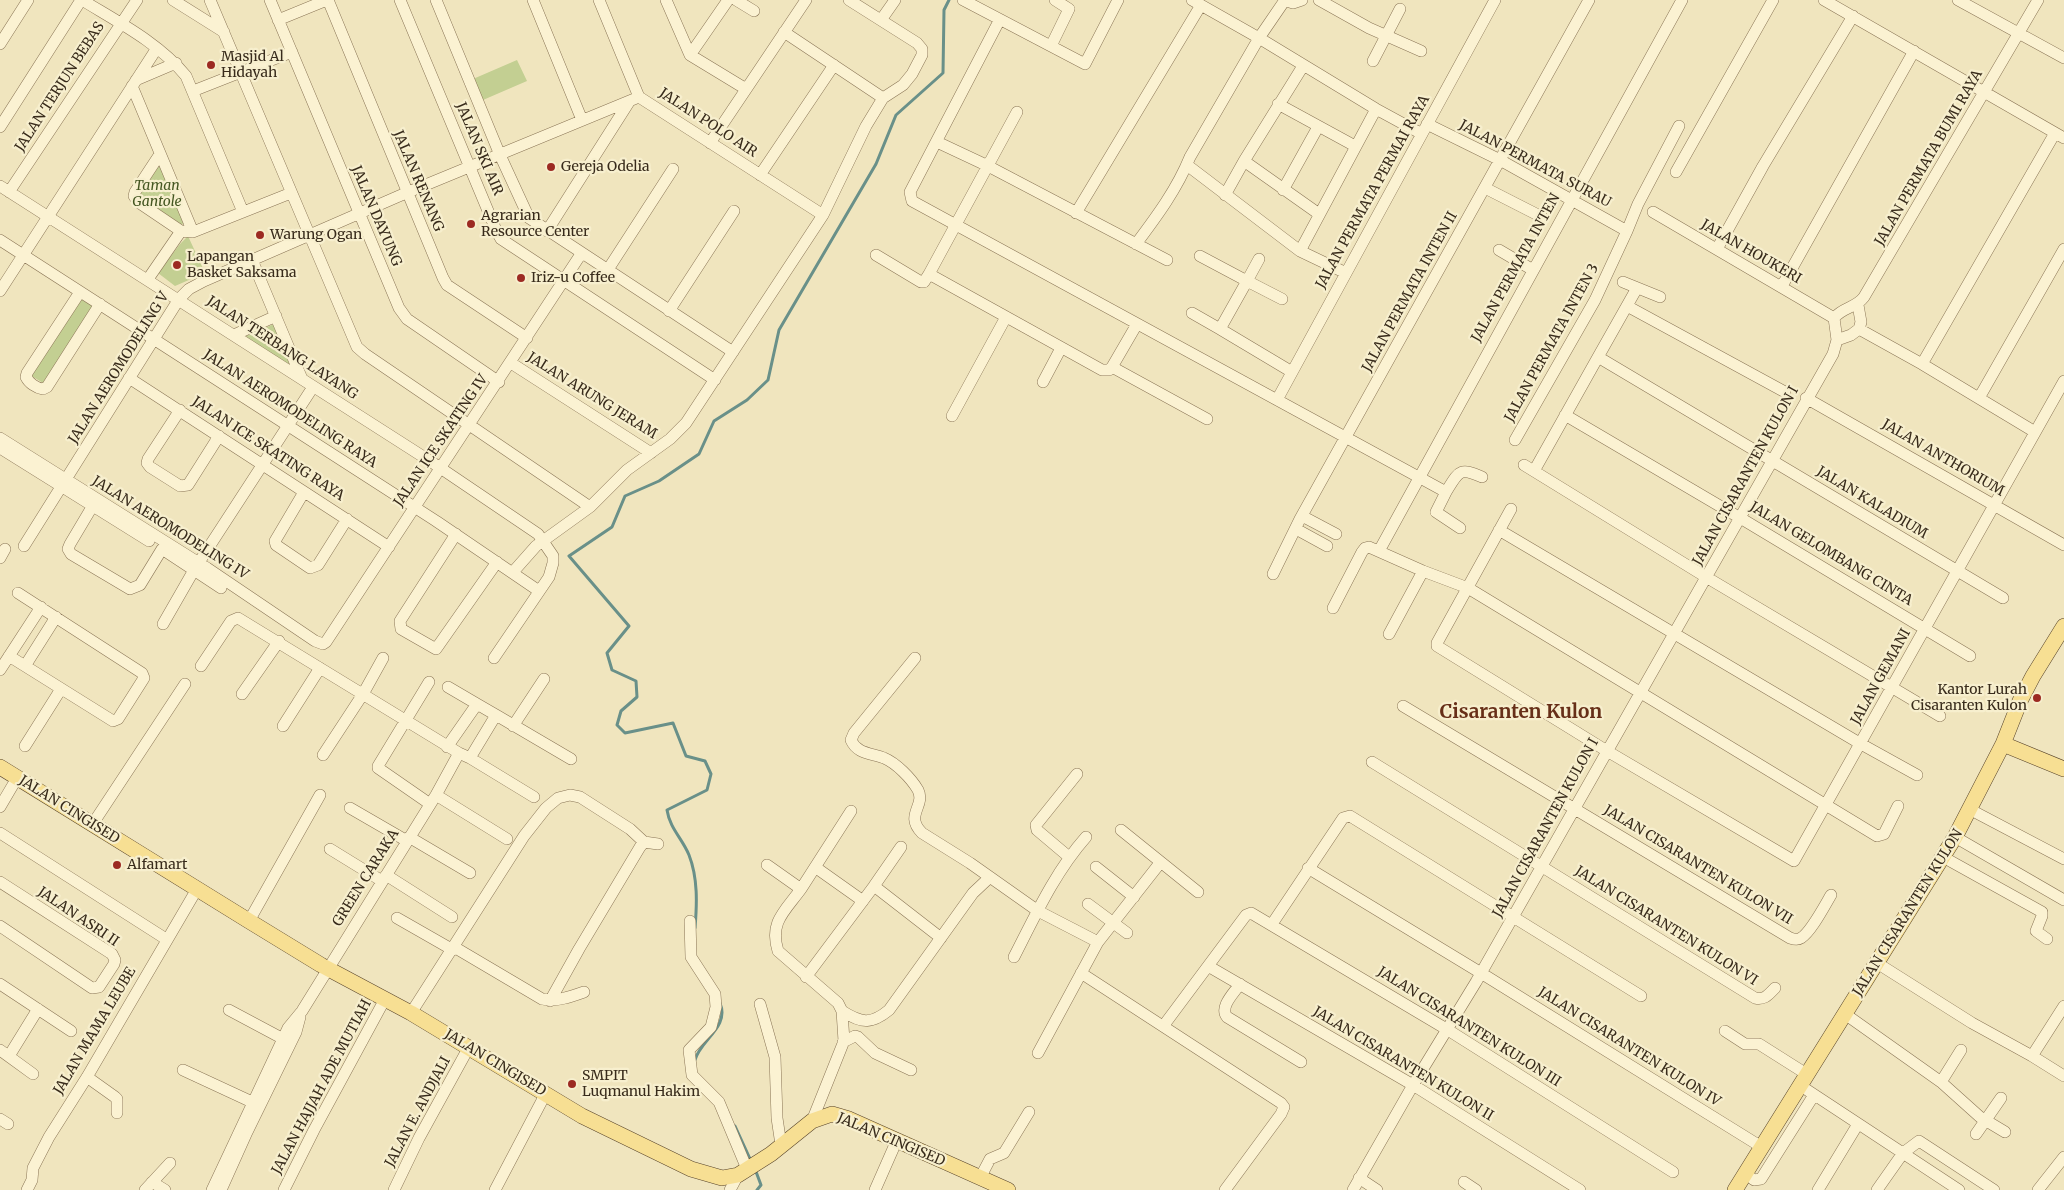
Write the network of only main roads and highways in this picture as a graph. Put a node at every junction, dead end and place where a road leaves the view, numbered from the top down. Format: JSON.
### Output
{"nodes":[{"id":1,"x":2064,"y":626,"type":"edge"},
{"id":2,"x":2004,"y":744,"type":"junction"},
{"id":3,"x":0,"y":767,"type":"edge"},
{"id":4,"x":2064,"y":769,"type":"edge"},
{"id":5,"x":1008,"y":1190,"type":"edge"},
{"id":6,"x":1736,"y":1190,"type":"edge"}],
"edges":[{"from":1,"to":2,"type":"main road","name":"JALAN CISARANTEN KULON"},
{"from":2,"to":4,"type":"main road"},
{"from":2,"to":6,"type":"main road","name":"JALAN CISARANTEN KULON"},
{"from":3,"to":5,"type":"main road","name":"JALAN CINGISED"}]}
